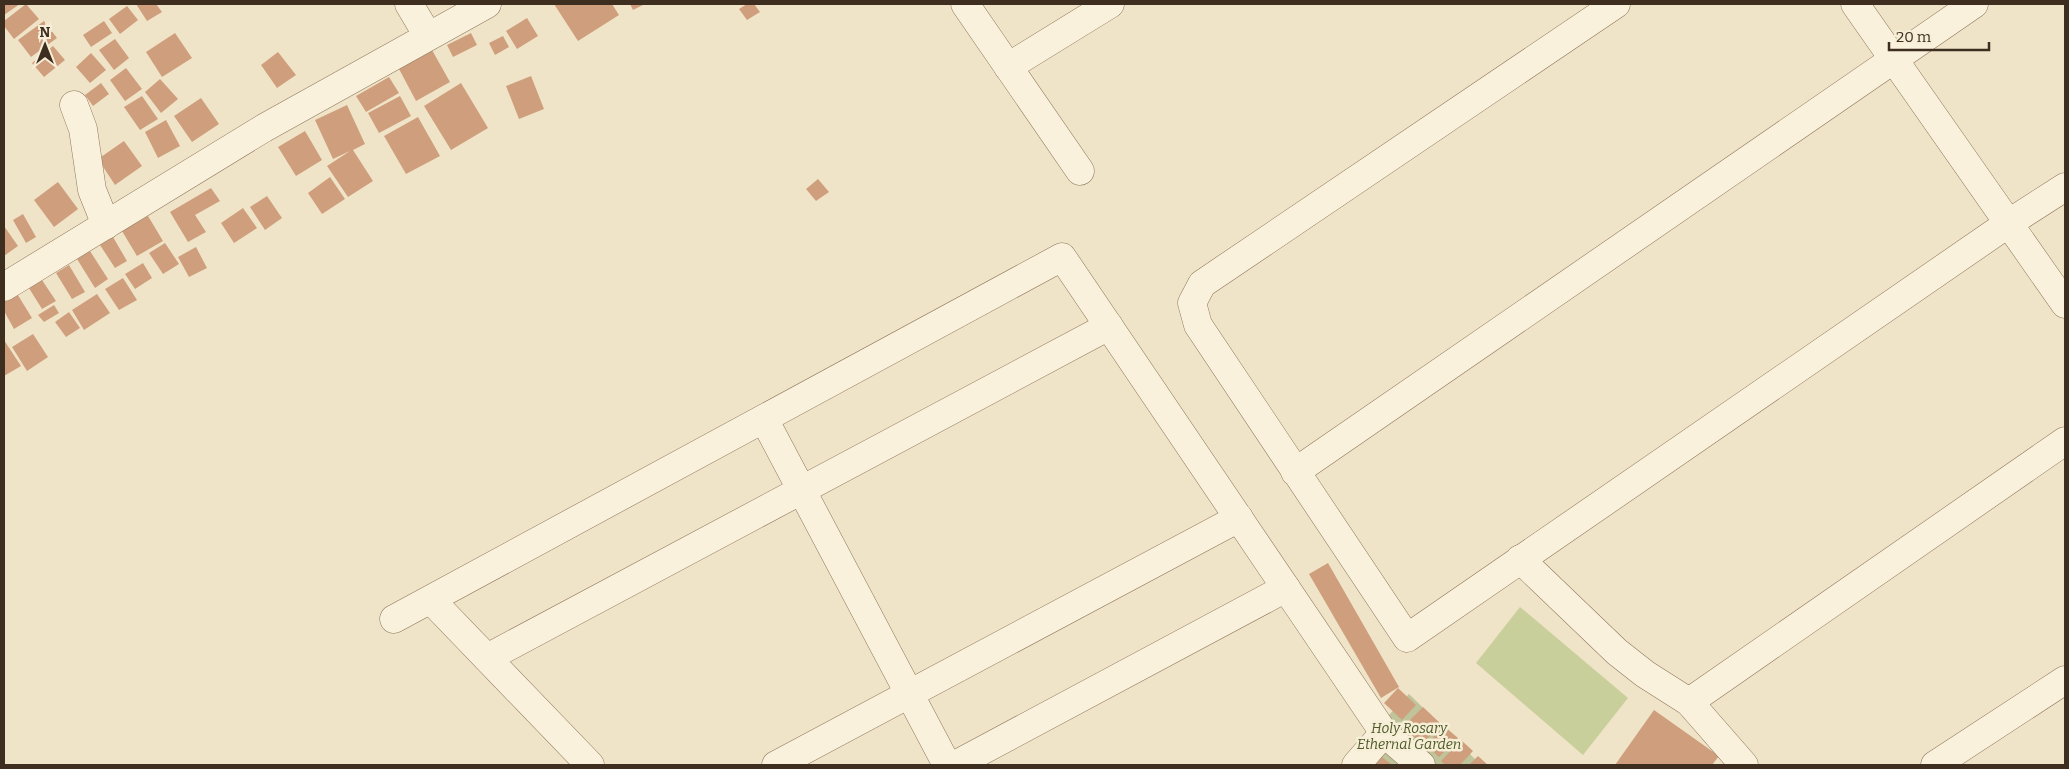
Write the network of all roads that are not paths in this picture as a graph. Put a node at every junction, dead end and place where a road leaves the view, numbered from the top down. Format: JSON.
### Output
{"nodes":[{"id":1,"x":409,"y":4,"type":"edge"},
{"id":2,"x":487,"y":4,"type":"edge"},
{"id":3,"x":965,"y":4,"type":"edge"},
{"id":4,"x":1110,"y":4,"type":"edge"},
{"id":5,"x":1616,"y":4,"type":"edge"},
{"id":6,"x":1855,"y":4,"type":"edge"},
{"id":7,"x":1974,"y":4,"type":"edge"},
{"id":8,"x":428,"y":36,"type":"junction"},
{"id":9,"x":1894,"y":59,"type":"junction"},
{"id":10,"x":1008,"y":67,"type":"junction"},
{"id":11,"x":74,"y":105,"type":"dead end"},
{"id":12,"x":1080,"y":171,"type":"dead end"},
{"id":13,"x":2065,"y":187,"type":"edge"},
{"id":14,"x":2008,"y":223,"type":"junction"},
{"id":15,"x":106,"y":224,"type":"junction"},
{"id":16,"x":4,"y":287,"type":"edge"},
{"id":17,"x":2065,"y":304,"type":"edge"},
{"id":18,"x":1109,"y":326,"type":"junction"},
{"id":19,"x":764,"y":419,"type":"junction"},
{"id":20,"x":2065,"y":441,"type":"edge"},
{"id":21,"x":1295,"y":472,"type":"junction"},
{"id":22,"x":802,"y":490,"type":"junction"},
{"id":23,"x":1239,"y":518,"type":"junction"},
{"id":24,"x":1520,"y":559,"type":"junction"},
{"id":25,"x":1286,"y":588,"type":"junction"},
{"id":26,"x":430,"y":600,"type":"junction"},
{"id":27,"x":394,"y":619,"type":"dead end"},
{"id":28,"x":487,"y":658,"type":"junction"},
{"id":29,"x":2065,"y":680,"type":"edge"},
{"id":30,"x":908,"y":694,"type":"junction"},
{"id":31,"x":1689,"y":702,"type":"junction"},
{"id":32,"x":1384,"y":733,"type":"junction"},
{"id":33,"x":590,"y":765,"type":"edge"},
{"id":34,"x":776,"y":765,"type":"edge"},
{"id":35,"x":947,"y":765,"type":"edge"},
{"id":36,"x":955,"y":765,"type":"edge"},
{"id":37,"x":1356,"y":765,"type":"edge"},
{"id":38,"x":1421,"y":765,"type":"edge"},
{"id":39,"x":1744,"y":765,"type":"edge"},
{"id":40,"x":1935,"y":765,"type":"edge"}],
"edges":[{"from":1,"to":8,"type":"street"},
{"from":2,"to":8,"type":"street"},
{"from":3,"to":10,"type":"street"},
{"from":4,"to":10,"type":"street"},
{"from":5,"to":21,"type":"street"},
{"from":6,"to":9,"type":"street"},
{"from":7,"to":9,"type":"street"},
{"from":8,"to":15,"type":"street"},
{"from":9,"to":14,"type":"street"},
{"from":9,"to":21,"type":"street"},
{"from":10,"to":12,"type":"street"},
{"from":11,"to":15,"type":"street"},
{"from":13,"to":14,"type":"street"},
{"from":14,"to":17,"type":"street"},
{"from":14,"to":24,"type":"street"},
{"from":15,"to":16,"type":"street"},
{"from":18,"to":19,"type":"street"},
{"from":18,"to":22,"type":"street"},
{"from":18,"to":23,"type":"street"},
{"from":19,"to":22,"type":"street"},
{"from":19,"to":26,"type":"street"},
{"from":20,"to":31,"type":"street"},
{"from":21,"to":24,"type":"street"},
{"from":22,"to":28,"type":"street"},
{"from":22,"to":30,"type":"street"},
{"from":23,"to":25,"type":"street"},
{"from":23,"to":30,"type":"street"},
{"from":24,"to":31,"type":"street"},
{"from":25,"to":32,"type":"street"},
{"from":25,"to":36,"type":"street"},
{"from":26,"to":27,"type":"street"},
{"from":26,"to":28,"type":"street"},
{"from":28,"to":33,"type":"street"},
{"from":29,"to":40,"type":"street"},
{"from":30,"to":34,"type":"street"},
{"from":30,"to":35,"type":"street"},
{"from":31,"to":39,"type":"street"},
{"from":32,"to":37,"type":"street"},
{"from":32,"to":38,"type":"street"}]}
